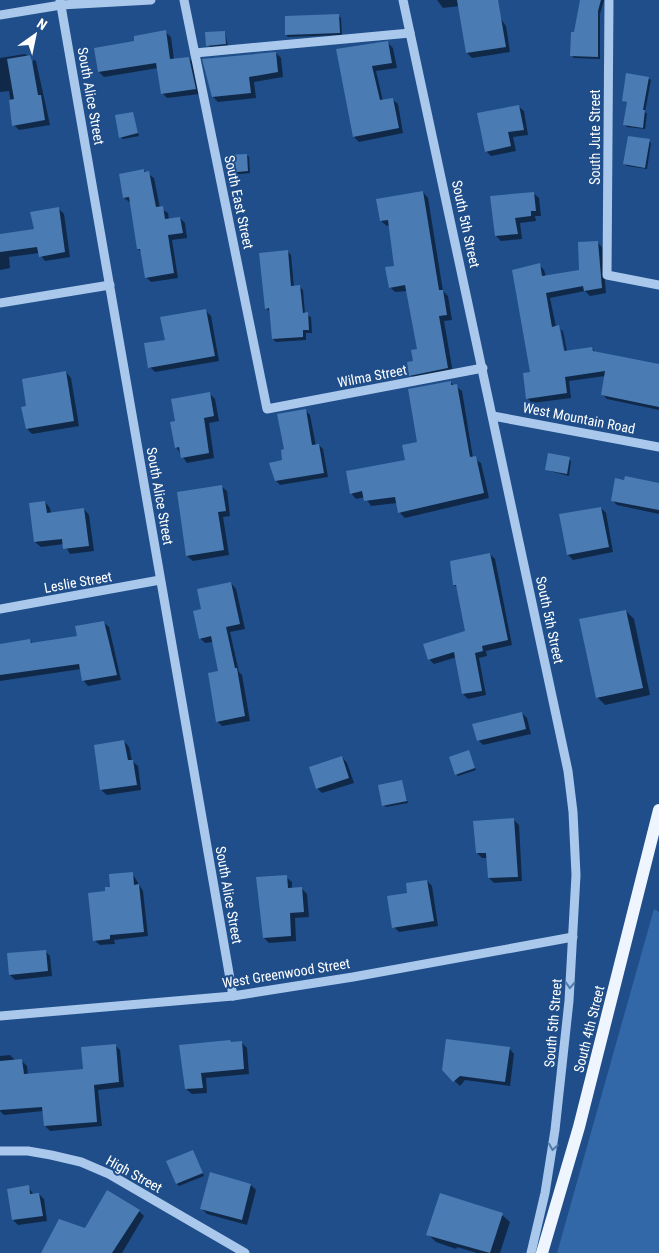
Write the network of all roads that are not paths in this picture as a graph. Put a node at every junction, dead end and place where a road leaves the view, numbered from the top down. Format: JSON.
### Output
{"nodes":[{"id":1,"x":151,"y":0,"type":"edge"},
{"id":2,"x":184,"y":0,"type":"edge"},
{"id":3,"x":403,"y":0,"type":"edge"},
{"id":4,"x":609,"y":0,"type":"edge"},
{"id":5,"x":61,"y":3,"type":"edge"},
{"id":6,"x":0,"y":15,"type":"edge"},
{"id":7,"x":410,"y":33,"type":"junction"},
{"id":8,"x":195,"y":53,"type":"junction"},
{"id":9,"x":110,"y":284,"type":"junction"},
{"id":10,"x":659,"y":284,"type":"edge"},
{"id":11,"x":0,"y":303,"type":"edge"},
{"id":12,"x":483,"y":368,"type":"junction"},
{"id":13,"x":267,"y":409,"type":"joint"},
{"id":14,"x":493,"y":416,"type":"junction"},
{"id":15,"x":659,"y":447,"type":"edge"},
{"id":16,"x":160,"y":580,"type":"junction"},
{"id":17,"x":0,"y":609,"type":"edge"},
{"id":18,"x":659,"y":810,"type":"edge"},
{"id":19,"x":573,"y":937,"type":"junction"},
{"id":20,"x":234,"y":996,"type":"junction"},
{"id":21,"x":0,"y":1016,"type":"edge"},
{"id":22,"x":0,"y":1151,"type":"edge"},
{"id":23,"x":245,"y":1253,"type":"edge"},
{"id":24,"x":531,"y":1253,"type":"edge"},
{"id":25,"x":542,"y":1253,"type":"edge"}],
"edges":[{"from":1,"to":5,"type":"street"},
{"from":2,"to":8,"type":"street","name":"South East Street"},
{"from":3,"to":7,"type":"street","name":"South 5th Street"},
{"from":4,"to":10,"type":"street","name":"South Jute Street"},
{"from":5,"to":6,"type":"street"},
{"from":5,"to":9,"type":"street","name":"South Alice Street"},
{"from":7,"to":8,"type":"street"},
{"from":7,"to":12,"type":"street","name":"South 5th Street"},
{"from":8,"to":13,"type":"street","name":"South East Street"},
{"from":9,"to":11,"type":"street"},
{"from":9,"to":16,"type":"street","name":"South Alice Street"},
{"from":12,"to":13,"type":"street","name":"Wilma Street"},
{"from":12,"to":14,"type":"street","name":"South 5th Street"},
{"from":14,"to":15,"type":"street","name":"West Mountain Road"},
{"from":14,"to":19,"type":"street","name":"South 5th Street"},
{"from":16,"to":17,"type":"street","name":"Leslie Street"},
{"from":16,"to":20,"type":"street","name":"South Alice Street"},
{"from":18,"to":25,"type":"main road","name":"South 4th Street"},
{"from":19,"to":20,"type":"street","name":"West Greenwood Street"},
{"from":19,"to":24,"type":"street","name":"South 5th Street","one_way":true},
{"from":20,"to":21,"type":"street","name":"West Greenwood Street"},
{"from":22,"to":23,"type":"street","name":"High Street"}]}
